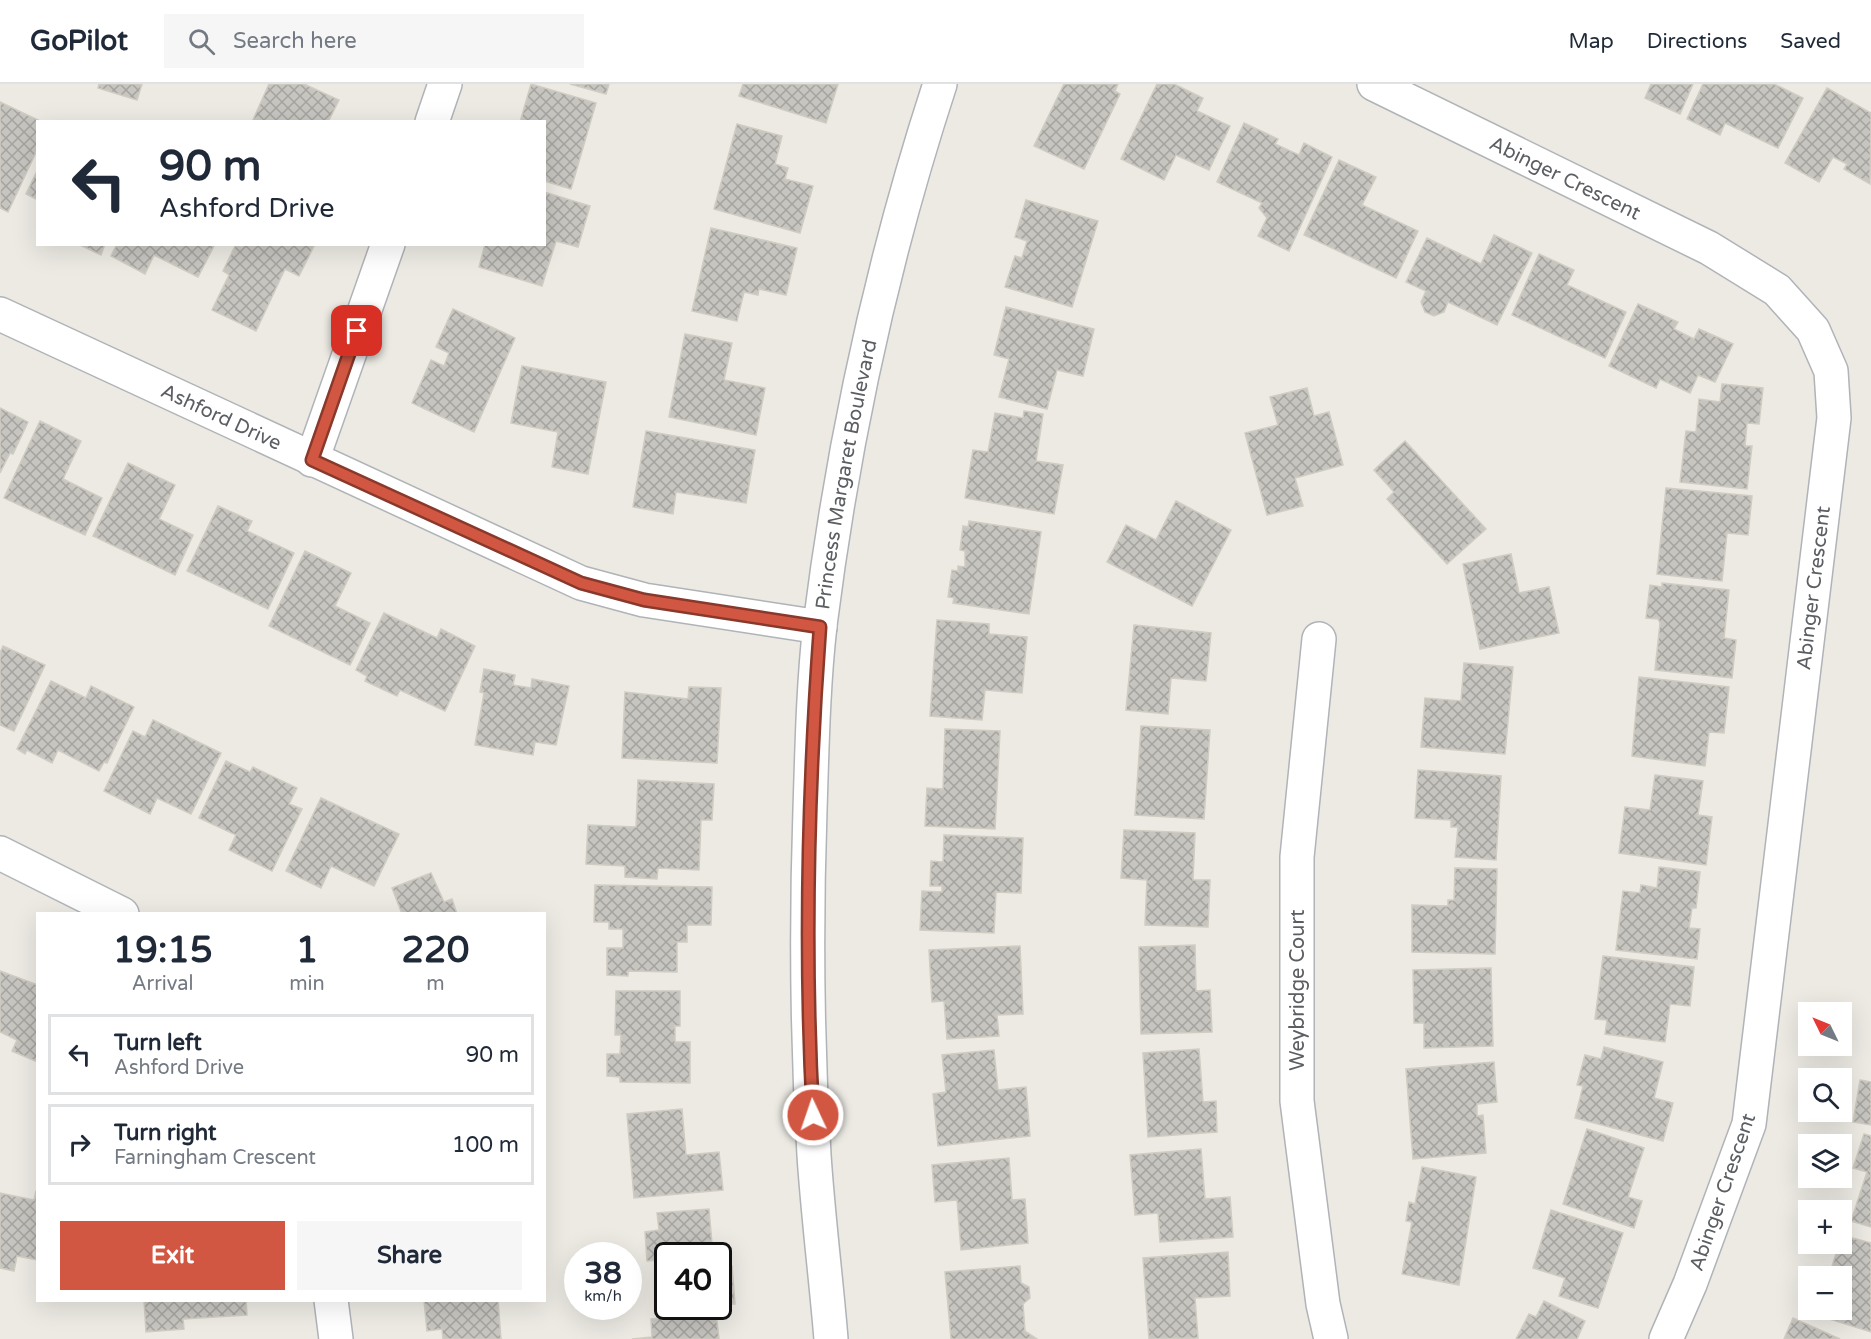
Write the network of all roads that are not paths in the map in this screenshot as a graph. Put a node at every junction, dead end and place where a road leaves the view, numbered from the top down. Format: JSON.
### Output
{"nodes":[{"id":1,"x":445,"y":84,"type":"edge"},
{"id":2,"x":940,"y":84,"type":"edge"},
{"id":3,"x":1374,"y":84,"type":"edge"},
{"id":4,"x":433,"y":120,"type":"edge"},
{"id":5,"x":387,"y":246,"type":"edge"},
{"id":6,"x":0,"y":314,"type":"edge"},
{"id":7,"x":312,"y":460,"type":"junction"},
{"id":8,"x":820,"y":627,"type":"junction"},
{"id":9,"x":1319,"y":639,"type":"dead end"},
{"id":10,"x":0,"y":853,"type":"edge"},
{"id":11,"x":118,"y":912,"type":"edge"},
{"id":12,"x":331,"y":1302,"type":"edge"},
{"id":13,"x":336,"y":1339,"type":"edge"},
{"id":14,"x":831,"y":1339,"type":"edge"},
{"id":15,"x":1331,"y":1339,"type":"edge"},
{"id":16,"x":1666,"y":1339,"type":"edge"}],
"edges":[{"from":1,"to":4,"type":"street"},
{"from":2,"to":8,"type":"street","name":"Princess Margaret Boulevard"},
{"from":3,"to":16,"type":"street","name":"Abinger Crescent"},
{"from":5,"to":7,"type":"street"},
{"from":6,"to":7,"type":"street","name":"Ashford Drive"},
{"from":7,"to":8,"type":"street","name":"Ashford Drive"},
{"from":8,"to":14,"type":"street","name":"Princess Margaret Boulevard"},
{"from":9,"to":15,"type":"street","name":"Weybridge Court"},
{"from":10,"to":11,"type":"street"},
{"from":12,"to":13,"type":"street"}]}
